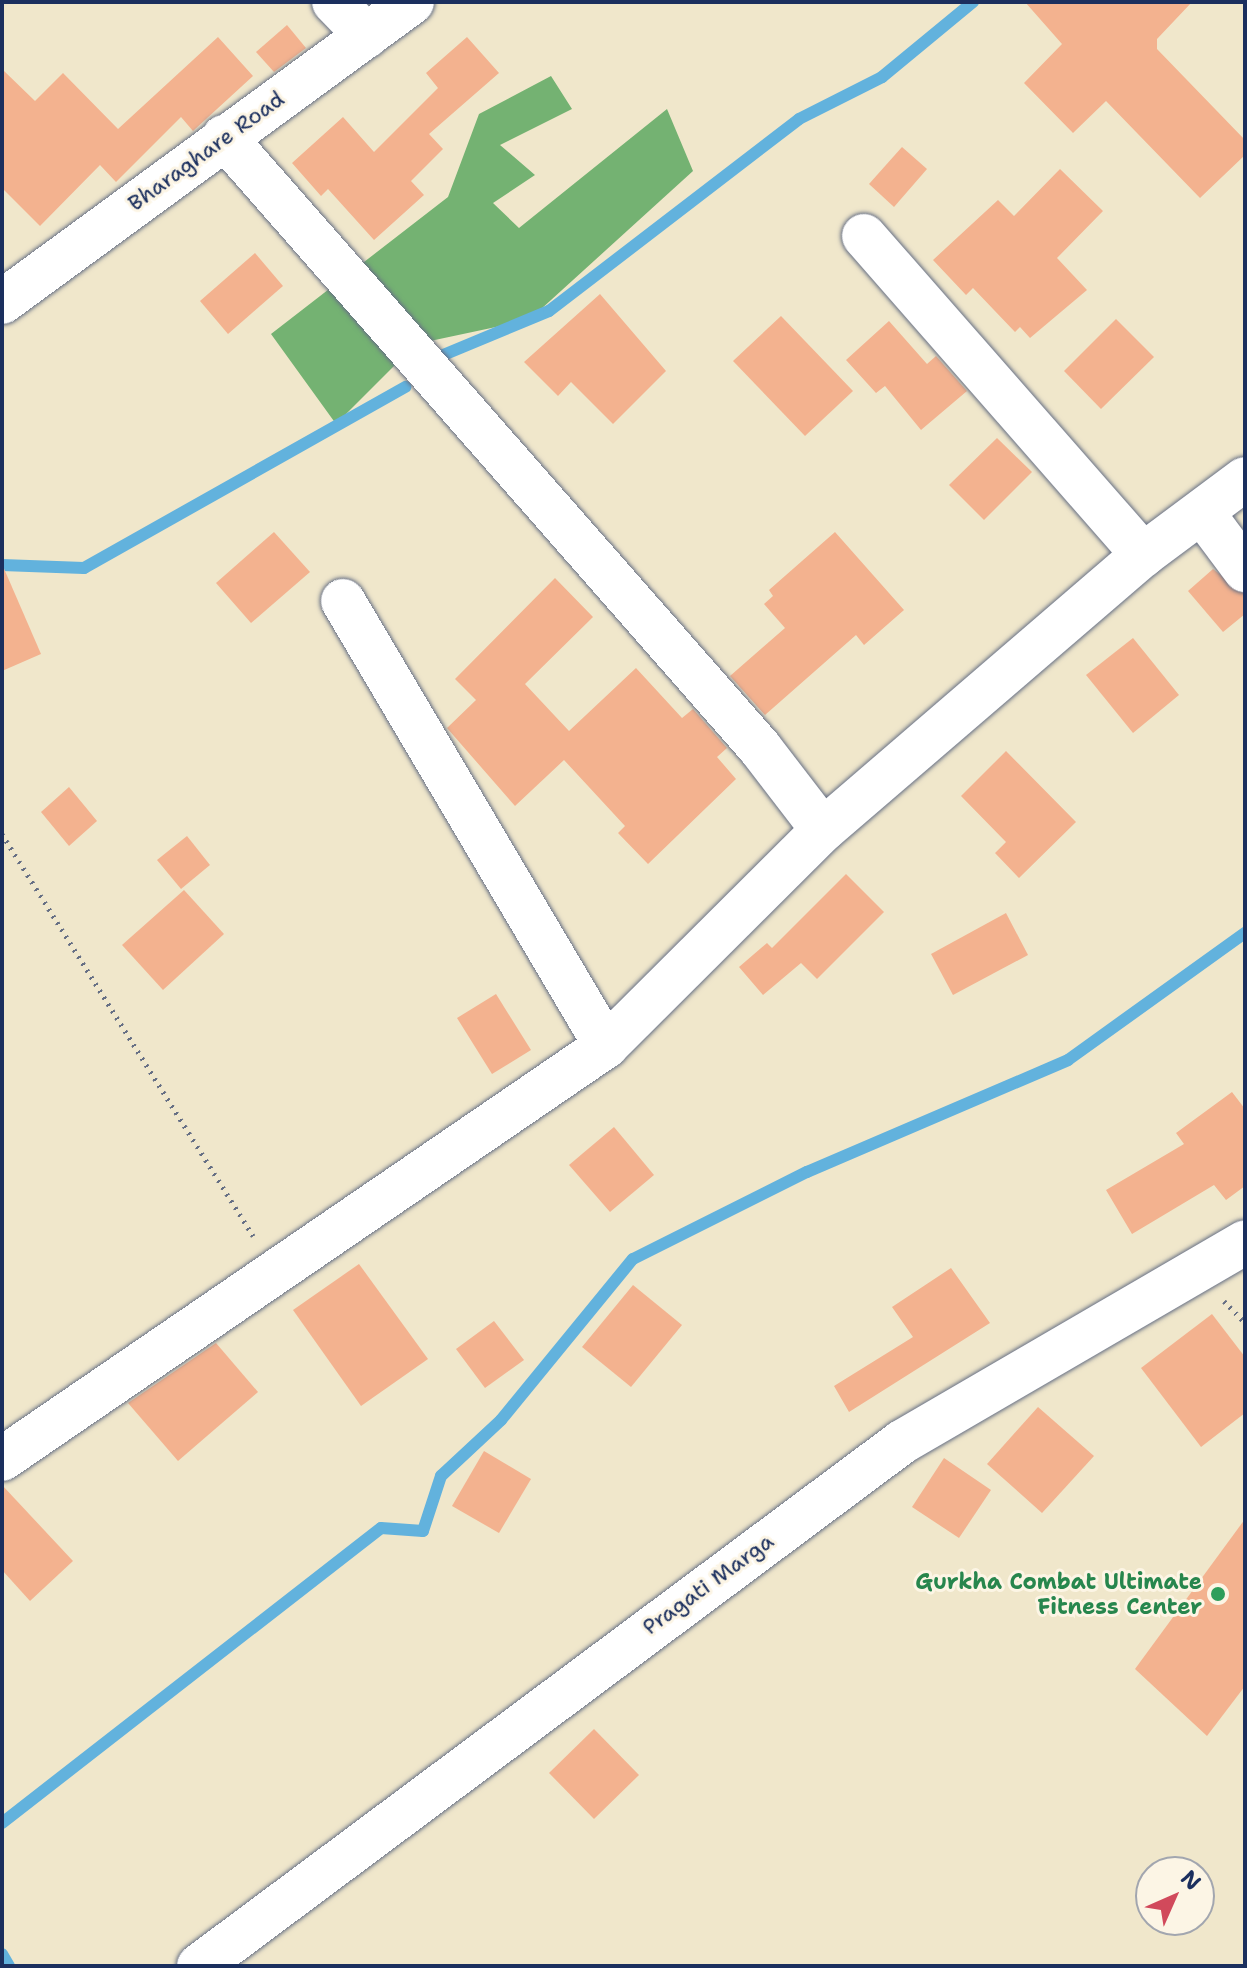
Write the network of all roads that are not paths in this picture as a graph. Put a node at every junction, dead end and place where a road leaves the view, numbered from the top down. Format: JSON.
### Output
{"nodes":[{"id":1,"x":334,"y":2,"type":"edge"},
{"id":2,"x":412,"y":2,"type":"edge"},
{"id":3,"x":367,"y":36,"type":"junction"},
{"id":4,"x":224,"y":137,"type":"junction"},
{"id":5,"x":864,"y":236,"type":"dead end"},
{"id":6,"x":2,"y":302,"type":"edge"},
{"id":7,"x":1245,"y":479,"type":"edge"},
{"id":8,"x":1204,"y":515,"type":"junction"},
{"id":9,"x":1143,"y":555,"type":"junction"},
{"id":10,"x":1245,"y":570,"type":"edge"},
{"id":11,"x":343,"y":601,"type":"dead end"},
{"id":12,"x":823,"y":830,"type":"junction"},
{"id":13,"x":606,"y":1046,"type":"junction"},
{"id":14,"x":1245,"y":1242,"type":"edge"},
{"id":15,"x":2,"y":1459,"type":"edge"},
{"id":16,"x":199,"y":1966,"type":"edge"}],
"edges":[{"from":1,"to":3,"type":"street"},
{"from":2,"to":3,"type":"street","name":"Bharaghare Road"},
{"from":3,"to":4,"type":"street","name":"Bharaghare Road"},
{"from":4,"to":6,"type":"street","name":"Bharaghare Road"},
{"from":4,"to":12,"type":"street"},
{"from":5,"to":9,"type":"street"},
{"from":7,"to":8,"type":"street"},
{"from":8,"to":9,"type":"street"},
{"from":8,"to":10,"type":"street"},
{"from":9,"to":12,"type":"street"},
{"from":11,"to":13,"type":"street"},
{"from":12,"to":13,"type":"street"},
{"from":13,"to":15,"type":"street"},
{"from":14,"to":16,"type":"street","name":"Pragati Marga"}]}
